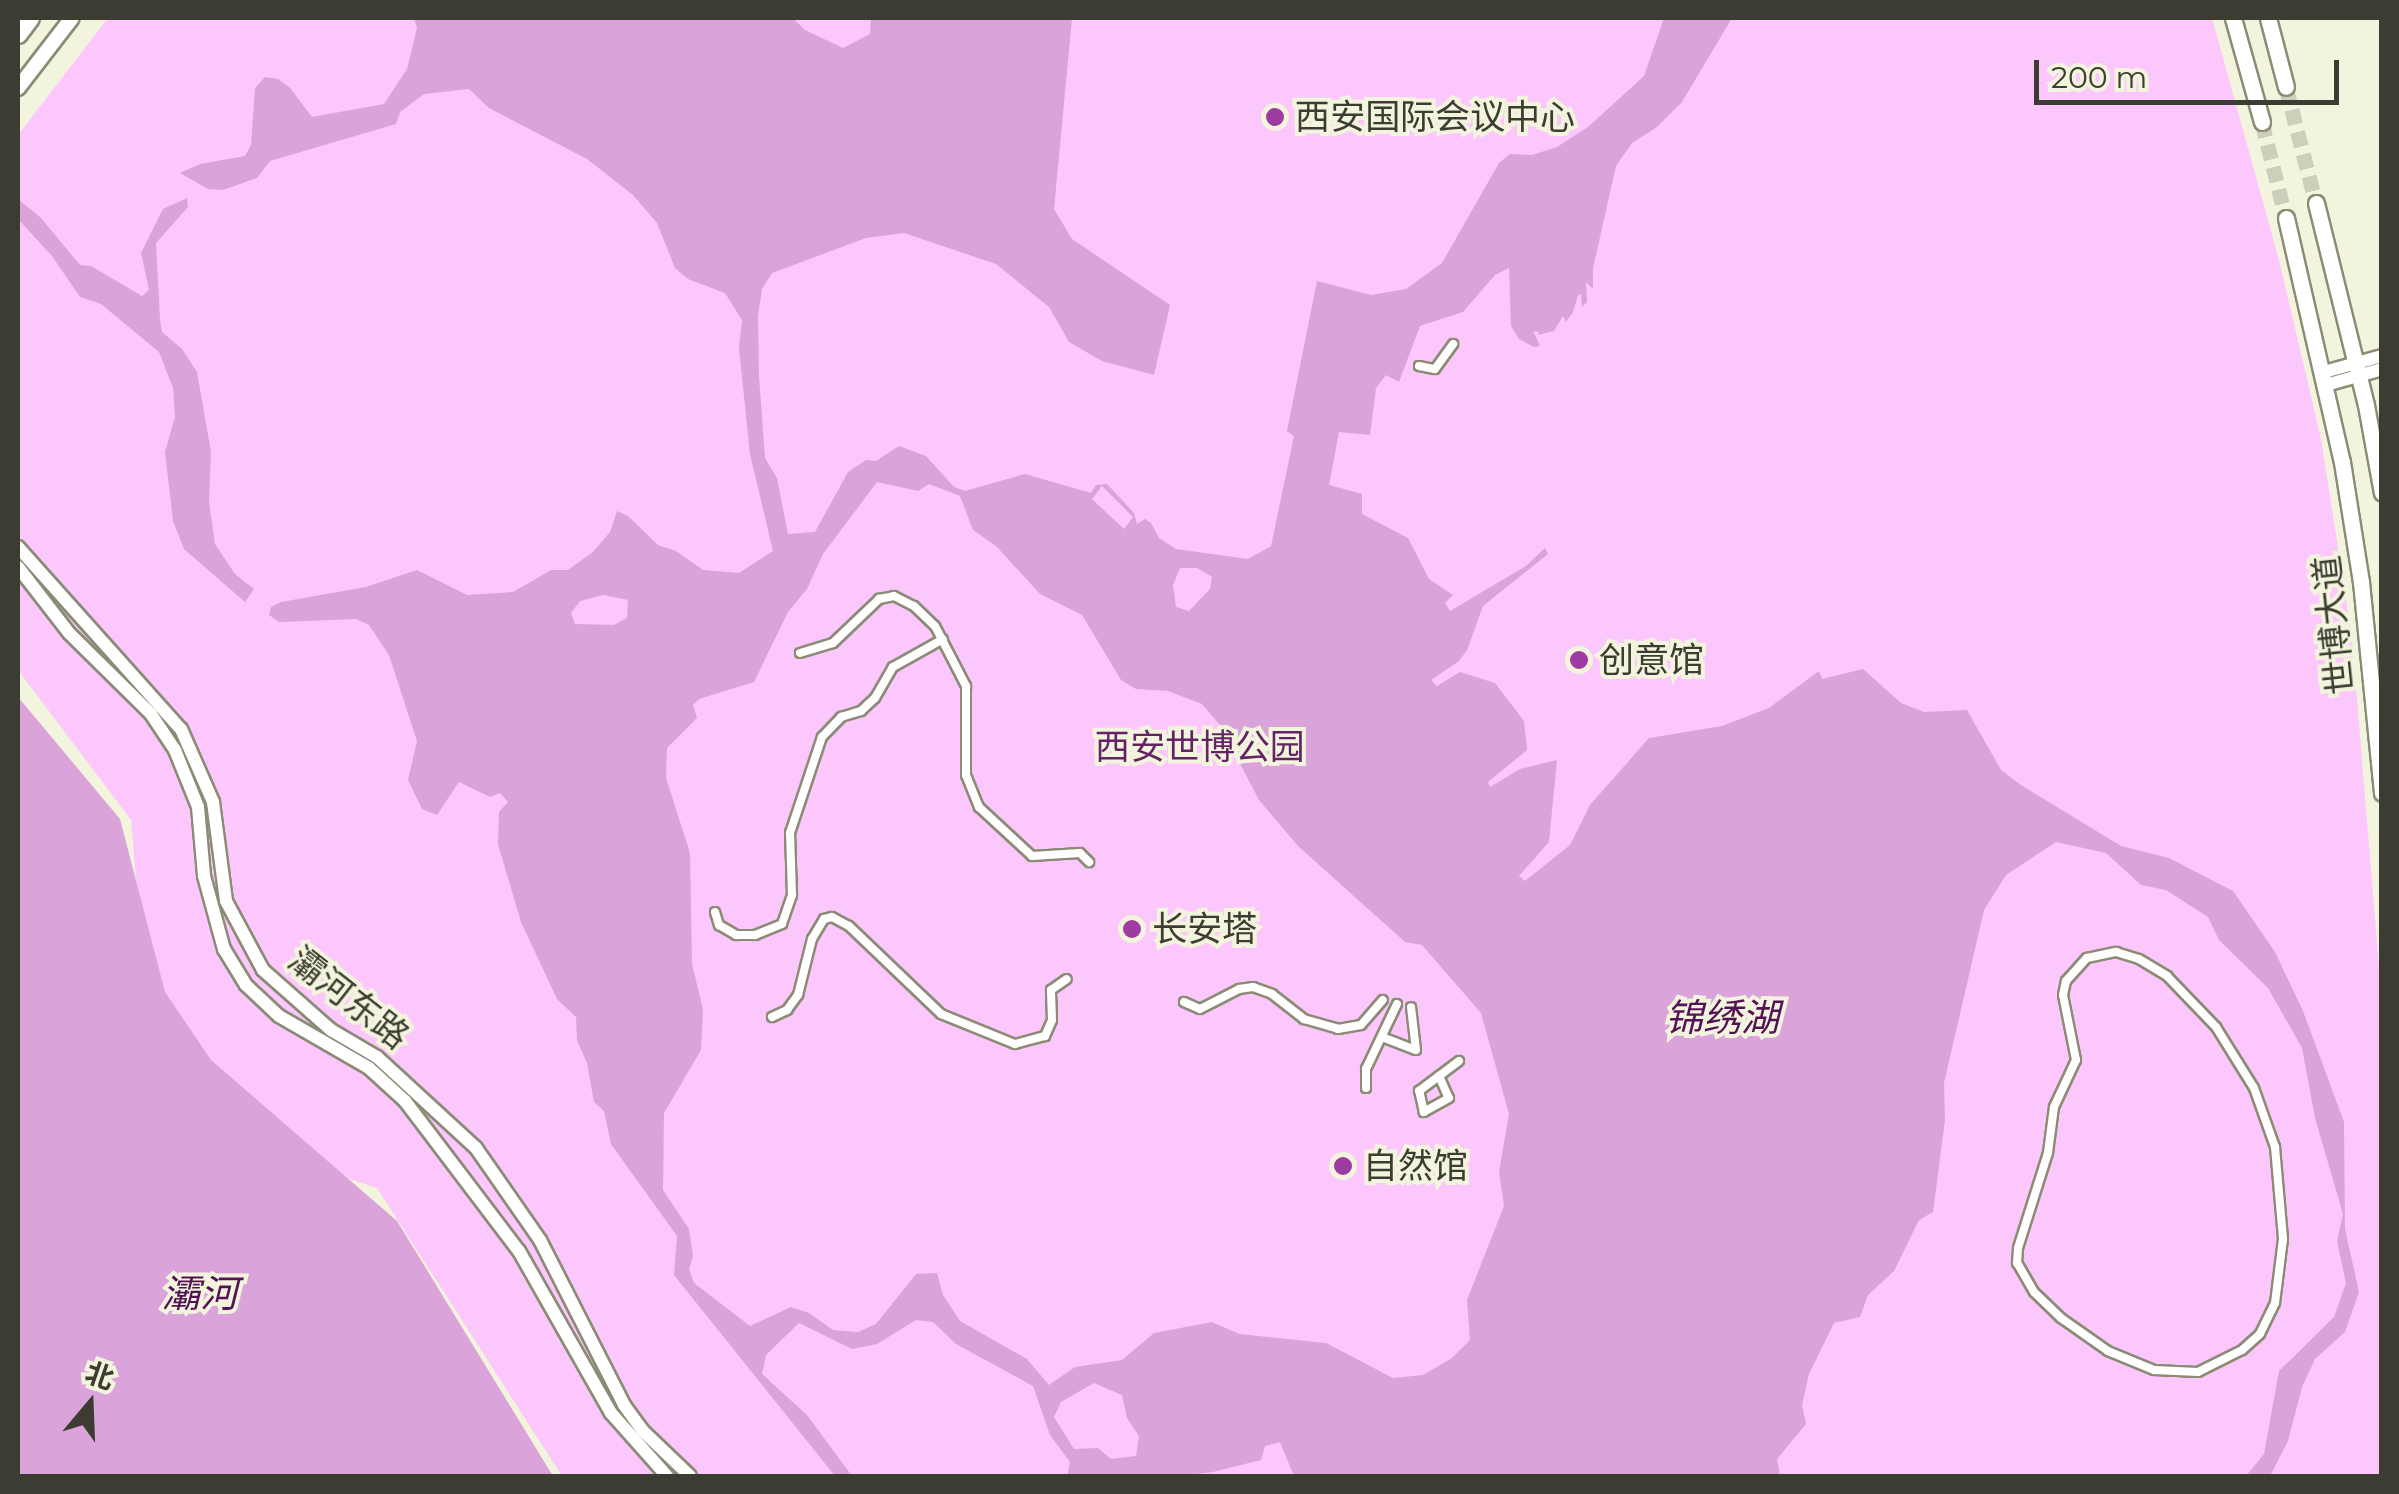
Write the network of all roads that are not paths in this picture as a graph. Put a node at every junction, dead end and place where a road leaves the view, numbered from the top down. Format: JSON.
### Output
{"nodes":[{"id":1,"x":30,"y":18,"type":"edge"},
{"id":2,"x":72,"y":18,"type":"edge"},
{"id":3,"x":2233,"y":18,"type":"edge"},
{"id":4,"x":2268,"y":18,"type":"edge"},
{"id":5,"x":18,"y":34,"type":"edge"},
{"id":6,"x":2286,"y":87,"type":"tunnel mouth"},
{"id":7,"x":18,"y":88,"type":"edge"},
{"id":8,"x":2262,"y":122,"type":"tunnel mouth"},
{"id":9,"x":2316,"y":202,"type":"tunnel mouth"},
{"id":10,"x":2286,"y":218,"type":"tunnel mouth"},
{"id":11,"x":1453,"y":344,"type":"dead end"},
{"id":12,"x":2382,"y":356,"type":"edge"},
{"id":13,"x":1420,"y":366,"type":"dead end"},
{"id":14,"x":2358,"y":370,"type":"junction"},
{"id":15,"x":2382,"y":370,"type":"edge"},
{"id":16,"x":2325,"y":378,"type":"junction"},
{"id":17,"x":2382,"y":493,"type":"edge"},
{"id":18,"x":18,"y":547,"type":"edge"},
{"id":19,"x":18,"y":567,"type":"edge"},
{"id":20,"x":943,"y":639,"type":"junction"},
{"id":21,"x":800,"y":653,"type":"dead end"},
{"id":22,"x":2382,"y":793,"type":"edge"},
{"id":23,"x":1089,"y":862,"type":"dead end"},
{"id":24,"x":715,"y":912,"type":"dead end"},
{"id":25,"x":2116,"y":952,"type":"joint"},
{"id":26,"x":1067,"y":979,"type":"dead end"},
{"id":27,"x":1383,"y":1000,"type":"dead end"},
{"id":28,"x":1184,"y":1002,"type":"dead end"},
{"id":29,"x":1397,"y":1004,"type":"dead end"},
{"id":30,"x":1411,"y":1007,"type":"dead end"},
{"id":31,"x":772,"y":1017,"type":"dead end"},
{"id":32,"x":1382,"y":1037,"type":"junction"},
{"id":33,"x":1458,"y":1061,"type":"dead end"},
{"id":34,"x":1438,"y":1076,"type":"junction"},
{"id":35,"x":1366,"y":1088,"type":"dead end"},
{"id":36,"x":669,"y":1458,"type":"junction"},
{"id":37,"x":664,"y":1474,"type":"edge"},
{"id":38,"x":690,"y":1476,"type":"edge"}],
"edges":[{"from":1,"to":5,"type":"highway"},
{"from":2,"to":7,"type":"main road"},
{"from":3,"to":8,"type":"main road"},
{"from":4,"to":6,"type":"main road"},
{"from":9,"to":14,"type":"main road"},
{"from":10,"to":16,"type":"main road","name":"世博大道"},
{"from":11,"to":13,"type":"street"},
{"from":12,"to":14,"type":"street"},
{"from":14,"to":15,"type":"street"},
{"from":14,"to":16,"type":"street"},
{"from":14,"to":17,"type":"main road"},
{"from":16,"to":22,"type":"main road","name":"世博大道"},
{"from":18,"to":36,"type":"street","name":"灞河东路"},
{"from":19,"to":37,"type":"street","name":"灞河东路"},
{"from":20,"to":21,"type":"street"},
{"from":20,"to":23,"type":"street"},
{"from":20,"to":24,"type":"street"},
{"from":25,"to":25,"type":"street"},
{"from":26,"to":31,"type":"street"},
{"from":27,"to":28,"type":"street"},
{"from":29,"to":32,"type":"street"},
{"from":30,"to":32,"type":"street"},
{"from":32,"to":35,"type":"street"},
{"from":33,"to":34,"type":"street"},
{"from":34,"to":34,"type":"street"},
{"from":36,"to":37,"type":"street"},
{"from":36,"to":38,"type":"street","name":"灞河东路"}]}
